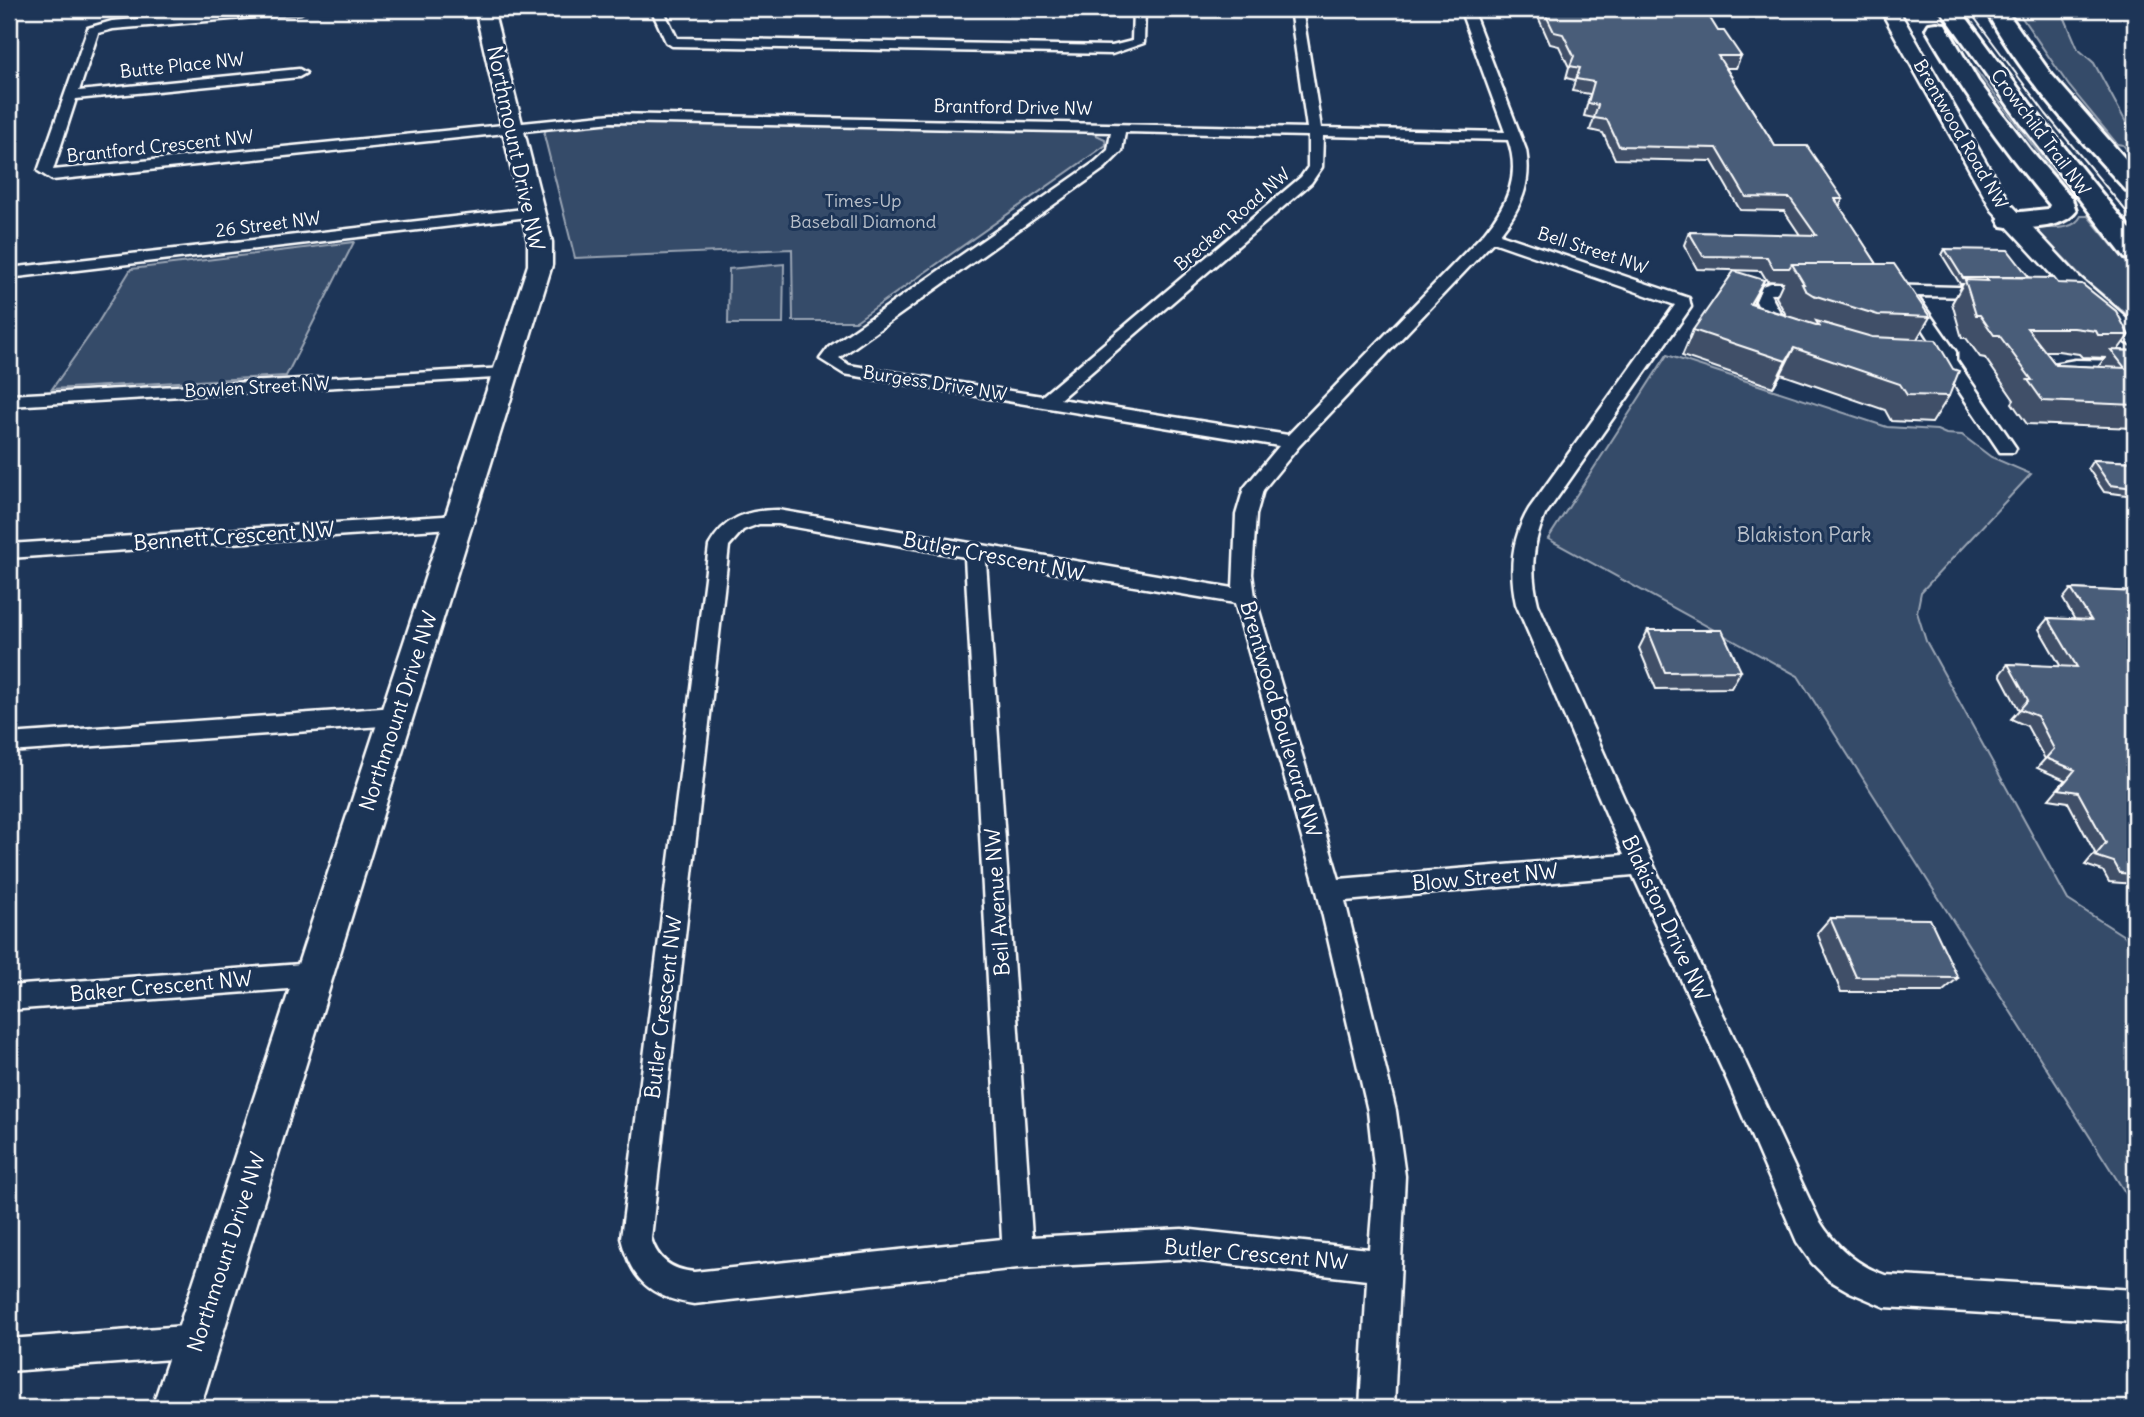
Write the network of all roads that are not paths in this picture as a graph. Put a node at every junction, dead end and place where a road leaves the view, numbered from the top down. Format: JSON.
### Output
{"nodes":[{"id":1,"x":301,"y":9,"type":"edge"},
{"id":2,"x":484,"y":9,"type":"edge"},
{"id":3,"x":657,"y":9,"type":"edge"},
{"id":4,"x":1139,"y":9,"type":"edge"},
{"id":5,"x":1296,"y":9,"type":"edge"},
{"id":6,"x":1466,"y":9,"type":"edge"},
{"id":7,"x":1889,"y":9,"type":"edge"},
{"id":8,"x":1926,"y":9,"type":"edge"},
{"id":9,"x":1950,"y":9,"type":"edge"},
{"id":10,"x":1995,"y":9,"type":"edge"},
{"id":11,"x":299,"y":73,"type":"dead end"},
{"id":12,"x":69,"y":96,"type":"junction"},
{"id":13,"x":512,"y":127,"type":"junction"},
{"id":14,"x":1118,"y":129,"type":"junction"},
{"id":15,"x":1316,"y":131,"type":"junction"},
{"id":16,"x":1513,"y":136,"type":"junction"},
{"id":17,"x":2135,"y":185,"type":"edge"},
{"id":18,"x":532,"y":213,"type":"junction"},
{"id":19,"x":2011,"y":220,"type":"junction"},
{"id":20,"x":1490,"y":236,"type":"junction"},
{"id":21,"x":2135,"y":252,"type":"edge"},
{"id":22,"x":9,"y":273,"type":"edge"},
{"id":23,"x":1820,"y":289,"type":"edge"},
{"id":24,"x":1870,"y":290,"type":"edge"},
{"id":25,"x":1906,"y":291,"type":"junction"},
{"id":26,"x":2000,"y":292,"type":"edge"},
{"id":27,"x":1683,"y":302,"type":"joint"},
{"id":28,"x":1801,"y":338,"type":"edge"},
{"id":29,"x":2135,"y":338,"type":"edge"},
{"id":30,"x":1928,"y":359,"type":"edge"},
{"id":31,"x":1947,"y":360,"type":"junction"},
{"id":32,"x":2135,"y":366,"type":"edge"},
{"id":33,"x":2053,"y":369,"type":"edge"},
{"id":34,"x":506,"y":373,"type":"junction"},
{"id":35,"x":1048,"y":400,"type":"junction"},
{"id":36,"x":9,"y":401,"type":"edge"},
{"id":37,"x":1292,"y":442,"type":"junction"},
{"id":38,"x":2007,"y":447,"type":"dead end"},
{"id":39,"x":459,"y":522,"type":"junction"},
{"id":40,"x":975,"y":550,"type":"junction"},
{"id":41,"x":9,"y":551,"type":"edge"},
{"id":42,"x":1244,"y":597,"type":"junction"},
{"id":43,"x":396,"y":716,"type":"junction"},
{"id":44,"x":9,"y":743,"type":"edge"},
{"id":45,"x":1640,"y":863,"type":"junction"},
{"id":46,"x":1330,"y":891,"type":"junction"},
{"id":47,"x":314,"y":975,"type":"junction"},
{"id":48,"x":9,"y":999,"type":"edge"},
{"id":49,"x":1018,"y":1253,"type":"junction"},
{"id":50,"x":1382,"y":1266,"type":"junction"},
{"id":51,"x":2135,"y":1306,"type":"edge"},
{"id":52,"x":198,"y":1341,"type":"junction"},
{"id":53,"x":9,"y":1355,"type":"edge"},
{"id":54,"x":176,"y":1408,"type":"edge"},
{"id":55,"x":1377,"y":1408,"type":"edge"}],
"edges":[{"from":1,"to":12,"type":"street","name":"Brantford Crescent NW"},
{"from":2,"to":13,"type":"street","name":"Northmount Drive NW"},
{"from":3,"to":4,"type":"street"},
{"from":5,"to":15,"type":"street","name":"Brecken Road NW"},
{"from":6,"to":16,"type":"street","name":"Brentwood Boulevard NW"},
{"from":7,"to":19,"type":"street","name":"Brentwood Road NW"},
{"from":8,"to":19,"type":"highway"},
{"from":9,"to":21,"type":"highway","name":"Crowchild Trail NW"},
{"from":10,"to":17,"type":"highway","name":"Crowchild Trail NW"},
{"from":11,"to":12,"type":"street","name":"Butte Place NW"},
{"from":12,"to":13,"type":"street","name":"Brantford Crescent NW"},
{"from":13,"to":14,"type":"street","name":"Brantford Drive NW"},
{"from":13,"to":18,"type":"street","name":"Northmount Drive NW"},
{"from":14,"to":15,"type":"street","name":"Brantford Drive NW"},
{"from":14,"to":35,"type":"street","name":"Burgess Drive NW"},
{"from":15,"to":16,"type":"street","name":"Brantford Drive NW"},
{"from":15,"to":35,"type":"street","name":"Brecken Road NW"},
{"from":16,"to":20,"type":"street","name":"Brentwood Boulevard NW"},
{"from":18,"to":22,"type":"street","name":"26 Street NW"},
{"from":18,"to":34,"type":"street","name":"Northmount Drive NW"},
{"from":19,"to":29,"type":"street","name":"Brentwood Road NW"},
{"from":20,"to":27,"type":"street","name":"Bell Street NW"},
{"from":20,"to":37,"type":"street","name":"Brentwood Boulevard NW"},
{"from":23,"to":28,"type":"street"},
{"from":24,"to":25,"type":"street"},
{"from":25,"to":26,"type":"street"},
{"from":25,"to":31,"type":"street"},
{"from":27,"to":45,"type":"street","name":"Blakiston Drive NW"},
{"from":30,"to":31,"type":"street"},
{"from":31,"to":38,"type":"street"},
{"from":32,"to":33,"type":"street"},
{"from":34,"to":36,"type":"street","name":"Bowlen Street NW"},
{"from":34,"to":39,"type":"street","name":"Northmount Drive NW"},
{"from":35,"to":37,"type":"street","name":"Burgess Drive NW"},
{"from":37,"to":42,"type":"street","name":"Brentwood Boulevard NW"},
{"from":39,"to":41,"type":"street","name":"Bennett Crescent NW"},
{"from":39,"to":43,"type":"street","name":"Northmount Drive NW"},
{"from":40,"to":42,"type":"street","name":"Butler Crescent NW"},
{"from":40,"to":49,"type":"street","name":"Beil Avenue NW"},
{"from":40,"to":49,"type":"street","name":"Butler Crescent NW"},
{"from":42,"to":46,"type":"street","name":"Brentwood Boulevard NW"},
{"from":43,"to":44,"type":"street"},
{"from":43,"to":47,"type":"street","name":"Northmount Drive NW"},
{"from":45,"to":46,"type":"street","name":"Blow Street NW"},
{"from":45,"to":51,"type":"street","name":"Blakiston Drive NW"},
{"from":46,"to":50,"type":"street","name":"Brentwood Boulevard NW"},
{"from":47,"to":48,"type":"street","name":"Baker Crescent NW"},
{"from":47,"to":52,"type":"street","name":"Northmount Drive NW"},
{"from":49,"to":50,"type":"street","name":"Butler Crescent NW"},
{"from":50,"to":55,"type":"street","name":"Brentwood Boulevard NW"},
{"from":52,"to":53,"type":"street"},
{"from":52,"to":54,"type":"street","name":"Northmount Drive NW"}]}
